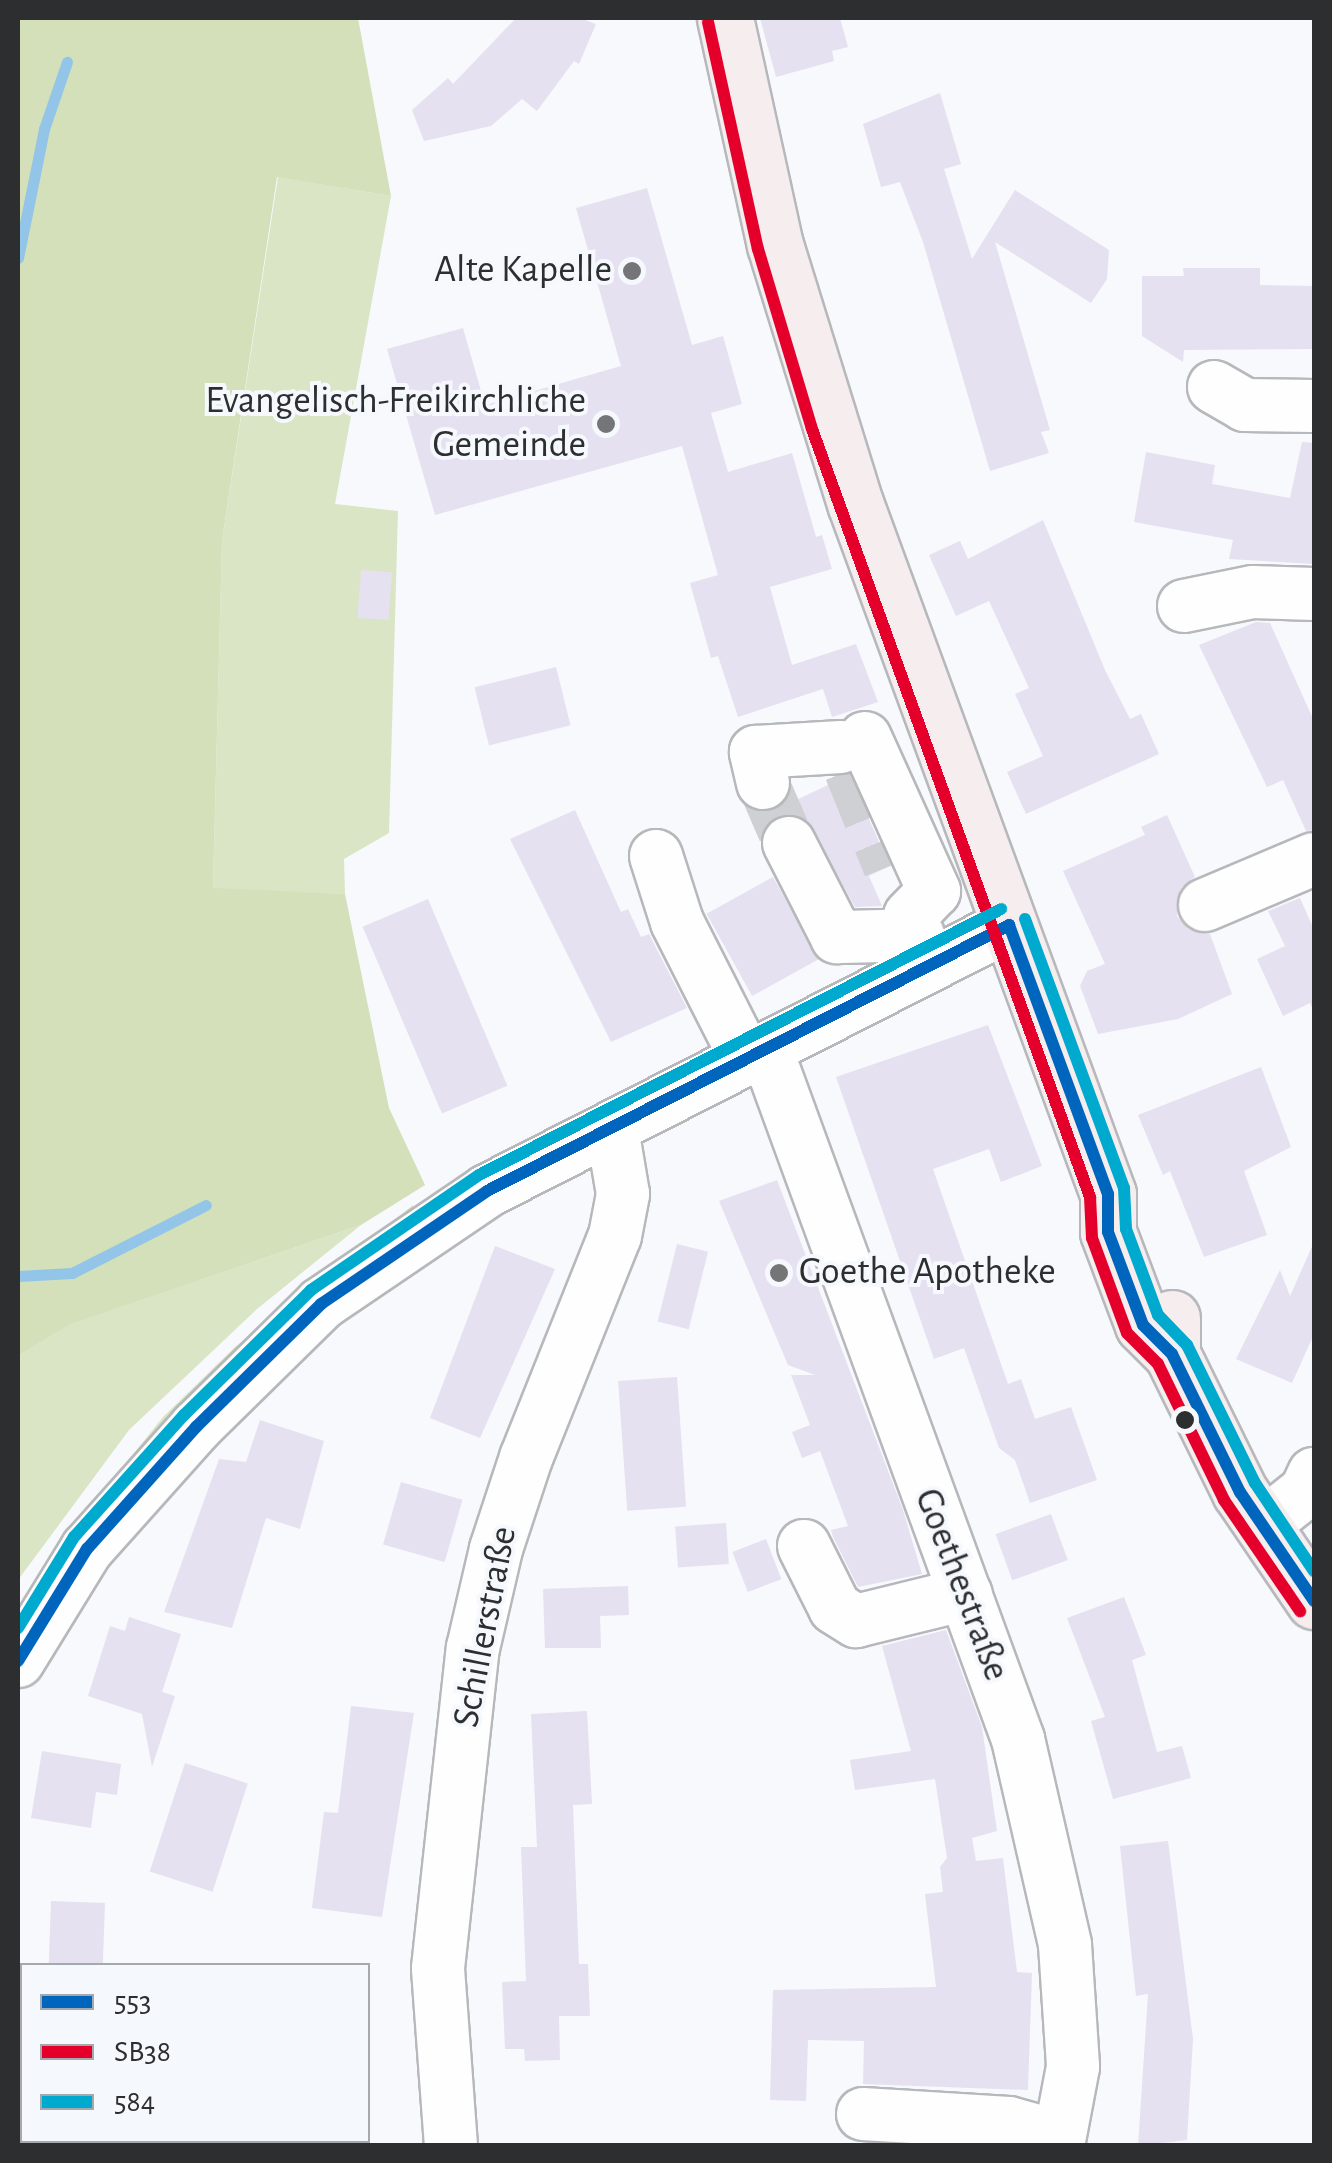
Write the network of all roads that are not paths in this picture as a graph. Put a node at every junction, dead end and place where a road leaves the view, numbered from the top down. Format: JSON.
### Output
{"nodes":[{"id":1,"x":724,"y":18,"type":"edge"},
{"id":2,"x":1214,"y":387,"type":"dead end"},
{"id":3,"x":1314,"y":406,"type":"edge"},
{"id":4,"x":1314,"y":594,"type":"edge"},
{"id":5,"x":1184,"y":606,"type":"dead end"},
{"id":6,"x":924,"y":696,"type":"junction"},
{"id":7,"x":852,"y":751,"type":"junction"},
{"id":8,"x":763,"y":783,"type":"tunnel mouth"},
{"id":9,"x":789,"y":843,"type":"tunnel mouth"},
{"id":10,"x":656,"y":856,"type":"dead end"},
{"id":11,"x":1314,"y":859,"type":"edge"},
{"id":12,"x":890,"y":866,"type":"tunnel mouth"},
{"id":13,"x":1206,"y":906,"type":"dead end"},
{"id":14,"x":1010,"y":926,"type":"junction"},
{"id":15,"x":919,"y":938,"type":"junction"},
{"id":16,"x":756,"y":1054,"type":"junction"},
{"id":17,"x":612,"y":1129,"type":"junction"},
{"id":18,"x":1314,"y":1474,"type":"edge"},
{"id":19,"x":1262,"y":1526,"type":"junction"},
{"id":20,"x":804,"y":1546,"type":"dead end"},
{"id":21,"x":966,"y":1594,"type":"junction"},
{"id":22,"x":1314,"y":1601,"type":"edge"},
{"id":23,"x":18,"y":1662,"type":"edge"},
{"id":24,"x":864,"y":2114,"type":"dead end"},
{"id":25,"x":1059,"y":2141,"type":"edge"},
{"id":26,"x":451,"y":2146,"type":"edge"}],
"edges":[{"from":1,"to":6,"type":"main road"},
{"from":2,"to":3,"type":"street"},
{"from":4,"to":5,"type":"street"},
{"from":6,"to":7,"type":"street"},
{"from":6,"to":14,"type":"main road"},
{"from":7,"to":8,"type":"street"},
{"from":7,"to":15,"type":"street"},
{"from":9,"to":15,"type":"street"},
{"from":10,"to":16,"type":"street","name":"Goethestraße"},
{"from":11,"to":13,"type":"street"},
{"from":12,"to":15,"type":"street"},
{"from":14,"to":15,"type":"street"},
{"from":14,"to":19,"type":"main road"},
{"from":15,"to":16,"type":"street"},
{"from":16,"to":17,"type":"street"},
{"from":16,"to":21,"type":"street","name":"Goethestraße"},
{"from":17,"to":23,"type":"street"},
{"from":17,"to":26,"type":"street","name":"Schillerstraße"},
{"from":18,"to":19,"type":"street"},
{"from":19,"to":22,"type":"main road"},
{"from":20,"to":21,"type":"street"},
{"from":21,"to":25,"type":"street","name":"Goethestraße"},
{"from":24,"to":25,"type":"street","name":"Goethestraße"}]}
